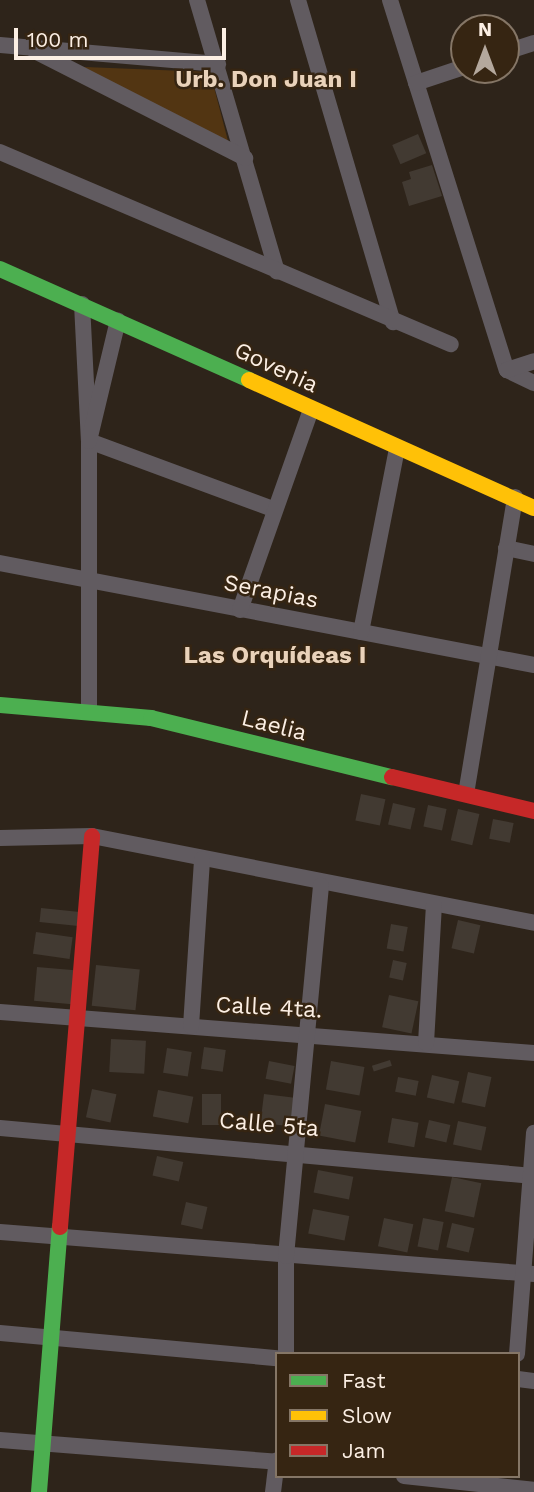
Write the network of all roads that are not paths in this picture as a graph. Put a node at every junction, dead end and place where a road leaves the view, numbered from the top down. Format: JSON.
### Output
{"nodes":[{"id":1,"x":197,"y":0,"type":"edge"},
{"id":2,"x":298,"y":0,"type":"edge"},
{"id":3,"x":390,"y":0,"type":"edge"},
{"id":4,"x":0,"y":45,"type":"edge"},
{"id":5,"x":35,"y":51,"type":"junction"},
{"id":6,"x":218,"y":64,"type":"junction"},
{"id":7,"x":450,"y":72,"type":"edge"},
{"id":8,"x":416,"y":83,"type":"junction"},
{"id":9,"x":0,"y":152,"type":"edge"},
{"id":10,"x":245,"y":158,"type":"junction"},
{"id":11,"x":0,"y":269,"type":"edge"},
{"id":12,"x":277,"y":271,"type":"junction"},
{"id":13,"x":82,"y":304,"type":"junction"},
{"id":14,"x":118,"y":320,"type":"junction"},
{"id":15,"x":393,"y":321,"type":"junction"},
{"id":16,"x":451,"y":344,"type":"dead end"},
{"id":17,"x":534,"y":361,"type":"edge"},
{"id":18,"x":507,"y":370,"type":"junction"},
{"id":19,"x":534,"y":383,"type":"edge"},
{"id":20,"x":311,"y":409,"type":"junction"},
{"id":21,"x":89,"y":441,"type":"junction"},
{"id":22,"x":397,"y":448,"type":"junction"},
{"id":23,"x":515,"y":497,"type":"junction"},
{"id":24,"x":534,"y":508,"type":"edge"},
{"id":25,"x":273,"y":509,"type":"junction"},
{"id":26,"x":506,"y":548,"type":"junction"},
{"id":27,"x":534,"y":554,"type":"edge"},
{"id":28,"x":0,"y":563,"type":"edge"},
{"id":29,"x":88,"y":577,"type":"junction"},
{"id":30,"x":240,"y":610,"type":"junction"},
{"id":31,"x":361,"y":632,"type":"junction"},
{"id":32,"x":488,"y":656,"type":"junction"},
{"id":33,"x":534,"y":665,"type":"edge"},
{"id":34,"x":0,"y":705,"type":"edge"},
{"id":35,"x":89,"y":710,"type":"junction"},
{"id":36,"x":467,"y":794,"type":"junction"},
{"id":37,"x":534,"y":811,"type":"edge"},
{"id":38,"x":92,"y":836,"type":"junction"},
{"id":39,"x":0,"y":838,"type":"edge"},
{"id":40,"x":202,"y":859,"type":"junction"},
{"id":41,"x":321,"y":886,"type":"junction"},
{"id":42,"x":434,"y":905,"type":"junction"},
{"id":43,"x":534,"y":923,"type":"edge"},
{"id":44,"x":0,"y":1012,"type":"edge"},
{"id":45,"x":82,"y":1020,"type":"junction"},
{"id":46,"x":191,"y":1026,"type":"junction"},
{"id":47,"x":305,"y":1032,"type":"junction"},
{"id":48,"x":426,"y":1043,"type":"junction"},
{"id":49,"x":534,"y":1053,"type":"edge"},
{"id":50,"x":0,"y":1128,"type":"edge"},
{"id":51,"x":64,"y":1131,"type":"junction"},
{"id":52,"x":534,"y":1133,"type":"edge"},
{"id":53,"x":297,"y":1150,"type":"junction"},
{"id":54,"x":533,"y":1176,"type":"edge"},
{"id":55,"x":0,"y":1233,"type":"edge"},
{"id":56,"x":55,"y":1237,"type":"junction"},
{"id":57,"x":286,"y":1256,"type":"junction"},
{"id":58,"x":529,"y":1274,"type":"edge"},
{"id":59,"x":0,"y":1333,"type":"edge"},
{"id":60,"x":51,"y":1338,"type":"junction"},
{"id":61,"x":286,"y":1352,"type":"edge"},
{"id":62,"x":517,"y":1352,"type":"edge"},
{"id":63,"x":275,"y":1358,"type":"edge"},
{"id":64,"x":0,"y":1440,"type":"edge"},
{"id":65,"x":44,"y":1442,"type":"junction"},
{"id":66,"x":275,"y":1461,"type":"edge"},
{"id":67,"x":426,"y":1478,"type":"edge"},
{"id":68,"x":505,"y":1485,"type":"edge"},
{"id":69,"x":534,"y":1490,"type":"edge"},
{"id":70,"x":39,"y":1492,"type":"edge"}],
"edges":[{"from":1,"to":6,"type":"street"},
{"from":2,"to":15,"type":"street"},
{"from":3,"to":8,"type":"street"},
{"from":4,"to":5,"type":"street"},
{"from":5,"to":6,"type":"street"},
{"from":5,"to":10,"type":"street"},
{"from":6,"to":10,"type":"street"},
{"from":7,"to":8,"type":"street"},
{"from":8,"to":18,"type":"street"},
{"from":9,"to":12,"type":"street"},
{"from":10,"to":12,"type":"street"},
{"from":11,"to":13,"type":"street","name":"Govenia"},
{"from":12,"to":15,"type":"street"},
{"from":13,"to":14,"type":"street","name":"Govenia"},
{"from":13,"to":21,"type":"street"},
{"from":14,"to":20,"type":"street","name":"Govenia"},
{"from":14,"to":21,"type":"street"},
{"from":15,"to":16,"type":"street"},
{"from":17,"to":18,"type":"street"},
{"from":18,"to":19,"type":"street"},
{"from":20,"to":22,"type":"street","name":"Govenia"},
{"from":20,"to":25,"type":"street"},
{"from":21,"to":25,"type":"street"},
{"from":21,"to":29,"type":"street"},
{"from":22,"to":23,"type":"street","name":"Govenia"},
{"from":22,"to":31,"type":"street"},
{"from":23,"to":24,"type":"street","name":"Govenia"},
{"from":23,"to":26,"type":"street"},
{"from":25,"to":30,"type":"street"},
{"from":26,"to":27,"type":"street"},
{"from":26,"to":32,"type":"street"},
{"from":28,"to":29,"type":"street","name":"Serapias"},
{"from":29,"to":30,"type":"street","name":"Serapias"},
{"from":29,"to":35,"type":"street"},
{"from":30,"to":31,"type":"street","name":"Serapias"},
{"from":31,"to":32,"type":"street","name":"Serapias"},
{"from":32,"to":33,"type":"street","name":"Serapias"},
{"from":32,"to":36,"type":"street"},
{"from":34,"to":35,"type":"street","name":"Laelia"},
{"from":35,"to":36,"type":"street","name":"Laelia"},
{"from":36,"to":37,"type":"street","name":"Laelia"},
{"from":38,"to":39,"type":"street"},
{"from":38,"to":40,"type":"street"},
{"from":38,"to":45,"type":"street"},
{"from":40,"to":41,"type":"street"},
{"from":40,"to":46,"type":"street"},
{"from":41,"to":42,"type":"street"},
{"from":41,"to":47,"type":"street"},
{"from":42,"to":43,"type":"street"},
{"from":42,"to":48,"type":"street"},
{"from":44,"to":45,"type":"street","name":"Calle 4ta."},
{"from":45,"to":46,"type":"street","name":"Calle 4ta."},
{"from":45,"to":51,"type":"street"},
{"from":46,"to":47,"type":"street","name":"Calle 4ta."},
{"from":47,"to":48,"type":"street","name":"Calle 4ta."},
{"from":47,"to":53,"type":"street"},
{"from":48,"to":49,"type":"street","name":"Calle 4ta."},
{"from":50,"to":51,"type":"street","name":"Calle 5ta"},
{"from":51,"to":53,"type":"street","name":"Calle 5ta"},
{"from":51,"to":56,"type":"street"},
{"from":52,"to":54,"type":"street"},
{"from":53,"to":54,"type":"street","name":"Calle 5ta"},
{"from":53,"to":57,"type":"street"},
{"from":54,"to":58,"type":"street"},
{"from":55,"to":56,"type":"street"},
{"from":56,"to":57,"type":"street"},
{"from":56,"to":60,"type":"street"},
{"from":57,"to":58,"type":"street"},
{"from":57,"to":61,"type":"street"},
{"from":58,"to":62,"type":"street"},
{"from":59,"to":60,"type":"street"},
{"from":60,"to":63,"type":"street"},
{"from":60,"to":65,"type":"street"},
{"from":64,"to":65,"type":"street"},
{"from":65,"to":66,"type":"street"},
{"from":65,"to":70,"type":"street"},
{"from":67,"to":68,"type":"street"},
{"from":68,"to":69,"type":"street"}]}
